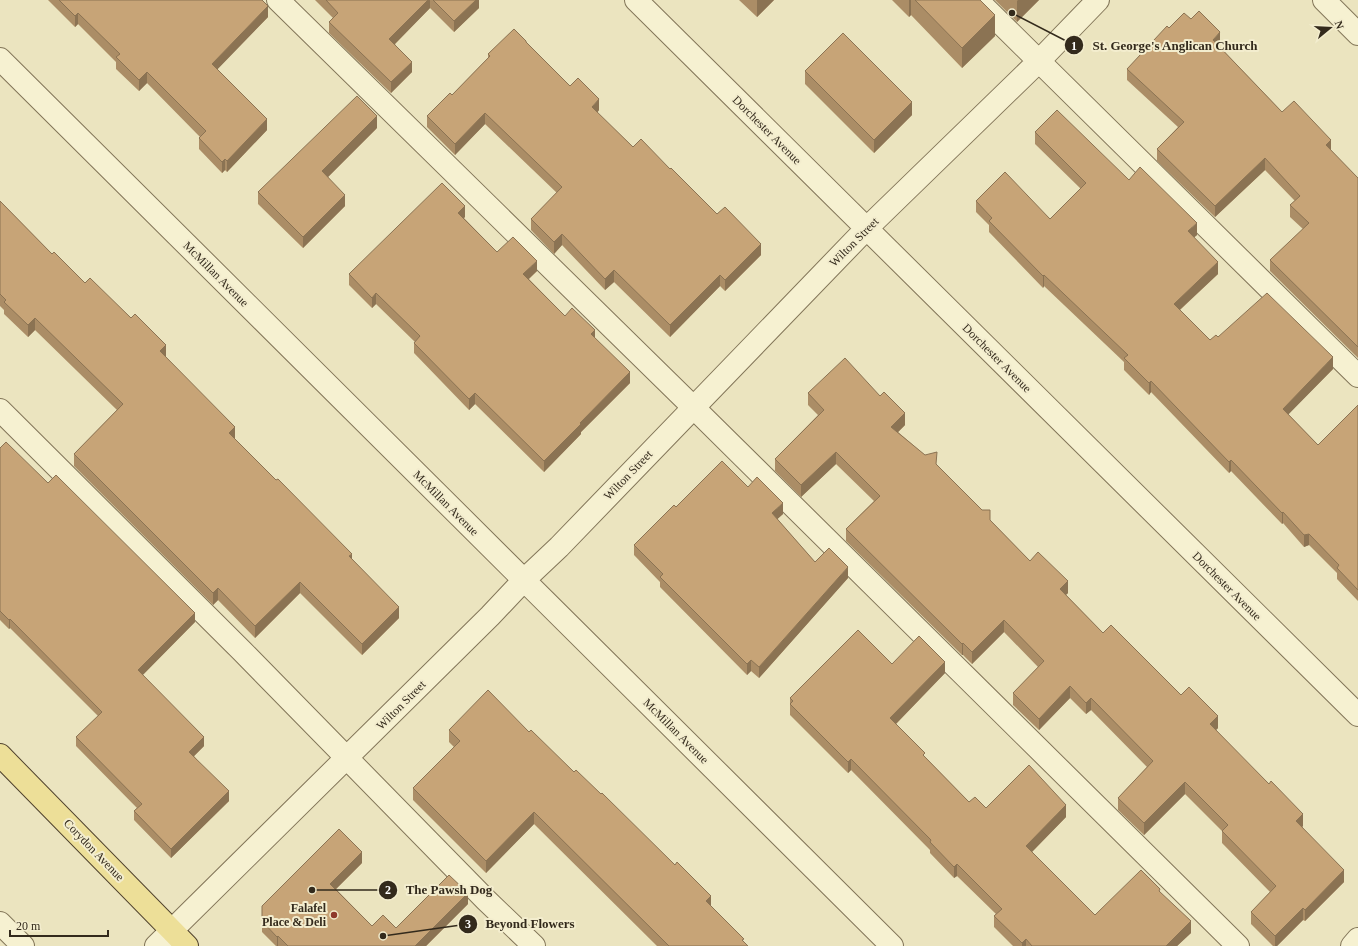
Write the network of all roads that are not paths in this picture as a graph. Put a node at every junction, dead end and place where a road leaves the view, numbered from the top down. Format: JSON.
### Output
{"nodes":[{"id":1,"x":278,"y":0,"type":"edge"},
{"id":2,"x":636,"y":0,"type":"edge"},
{"id":3,"x":977,"y":0,"type":"edge"},
{"id":4,"x":1098,"y":0,"type":"edge"},
{"id":5,"x":1324,"y":0,"type":"edge"},
{"id":6,"x":1358,"y":34,"type":"edge"},
{"id":7,"x":0,"y":59,"type":"edge"},
{"id":8,"x":1039,"y":61,"type":"junction"},
{"id":9,"x":866,"y":229,"type":"junction"},
{"id":10,"x":1358,"y":376,"type":"edge"},
{"id":11,"x":693,"y":407,"type":"junction"},
{"id":12,"x":0,"y":410,"type":"edge"},
{"id":13,"x":524,"y":580,"type":"junction"},
{"id":14,"x":1358,"y":715,"type":"edge"},
{"id":15,"x":347,"y":758,"type":"junction"},
{"id":16,"x":3,"y":764,"type":"edge"},
{"id":17,"x":0,"y":923,"type":"edge"},
{"id":18,"x":171,"y":930,"type":"junction"},
{"id":19,"x":1358,"y":939,"type":"edge"},
{"id":20,"x":24,"y":946,"type":"edge"},
{"id":21,"x":156,"y":946,"type":"edge"},
{"id":22,"x":187,"y":946,"type":"edge"},
{"id":23,"x":534,"y":946,"type":"edge"},
{"id":24,"x":892,"y":946,"type":"edge"},
{"id":25,"x":1238,"y":946,"type":"edge"},
{"id":26,"x":1352,"y":946,"type":"edge"}],
"edges":[{"from":1,"to":11,"type":"street"},
{"from":2,"to":9,"type":"street","name":"Dorchester Avenue"},
{"from":3,"to":8,"type":"street"},
{"from":4,"to":8,"type":"street","name":"Wilton Street"},
{"from":5,"to":6,"type":"street"},
{"from":7,"to":13,"type":"street","name":"McMillan Avenue"},
{"from":8,"to":9,"type":"street","name":"Wilton Street"},
{"from":8,"to":10,"type":"street"},
{"from":9,"to":11,"type":"street","name":"Wilton Street"},
{"from":9,"to":14,"type":"street","name":"Dorchester Avenue"},
{"from":11,"to":13,"type":"street","name":"Wilton Street"},
{"from":11,"to":25,"type":"street"},
{"from":12,"to":15,"type":"street"},
{"from":13,"to":15,"type":"street","name":"Wilton Street"},
{"from":13,"to":24,"type":"street","name":"McMillan Avenue"},
{"from":15,"to":18,"type":"street","name":"Wilton Street"},
{"from":15,"to":23,"type":"street"},
{"from":16,"to":18,"type":"main road","name":"Corydon Avenue"},
{"from":17,"to":20,"type":"street"},
{"from":18,"to":21,"type":"street","name":"Wilton Street"},
{"from":18,"to":22,"type":"main road","name":"Corydon Avenue"},
{"from":19,"to":26,"type":"street"}]}
